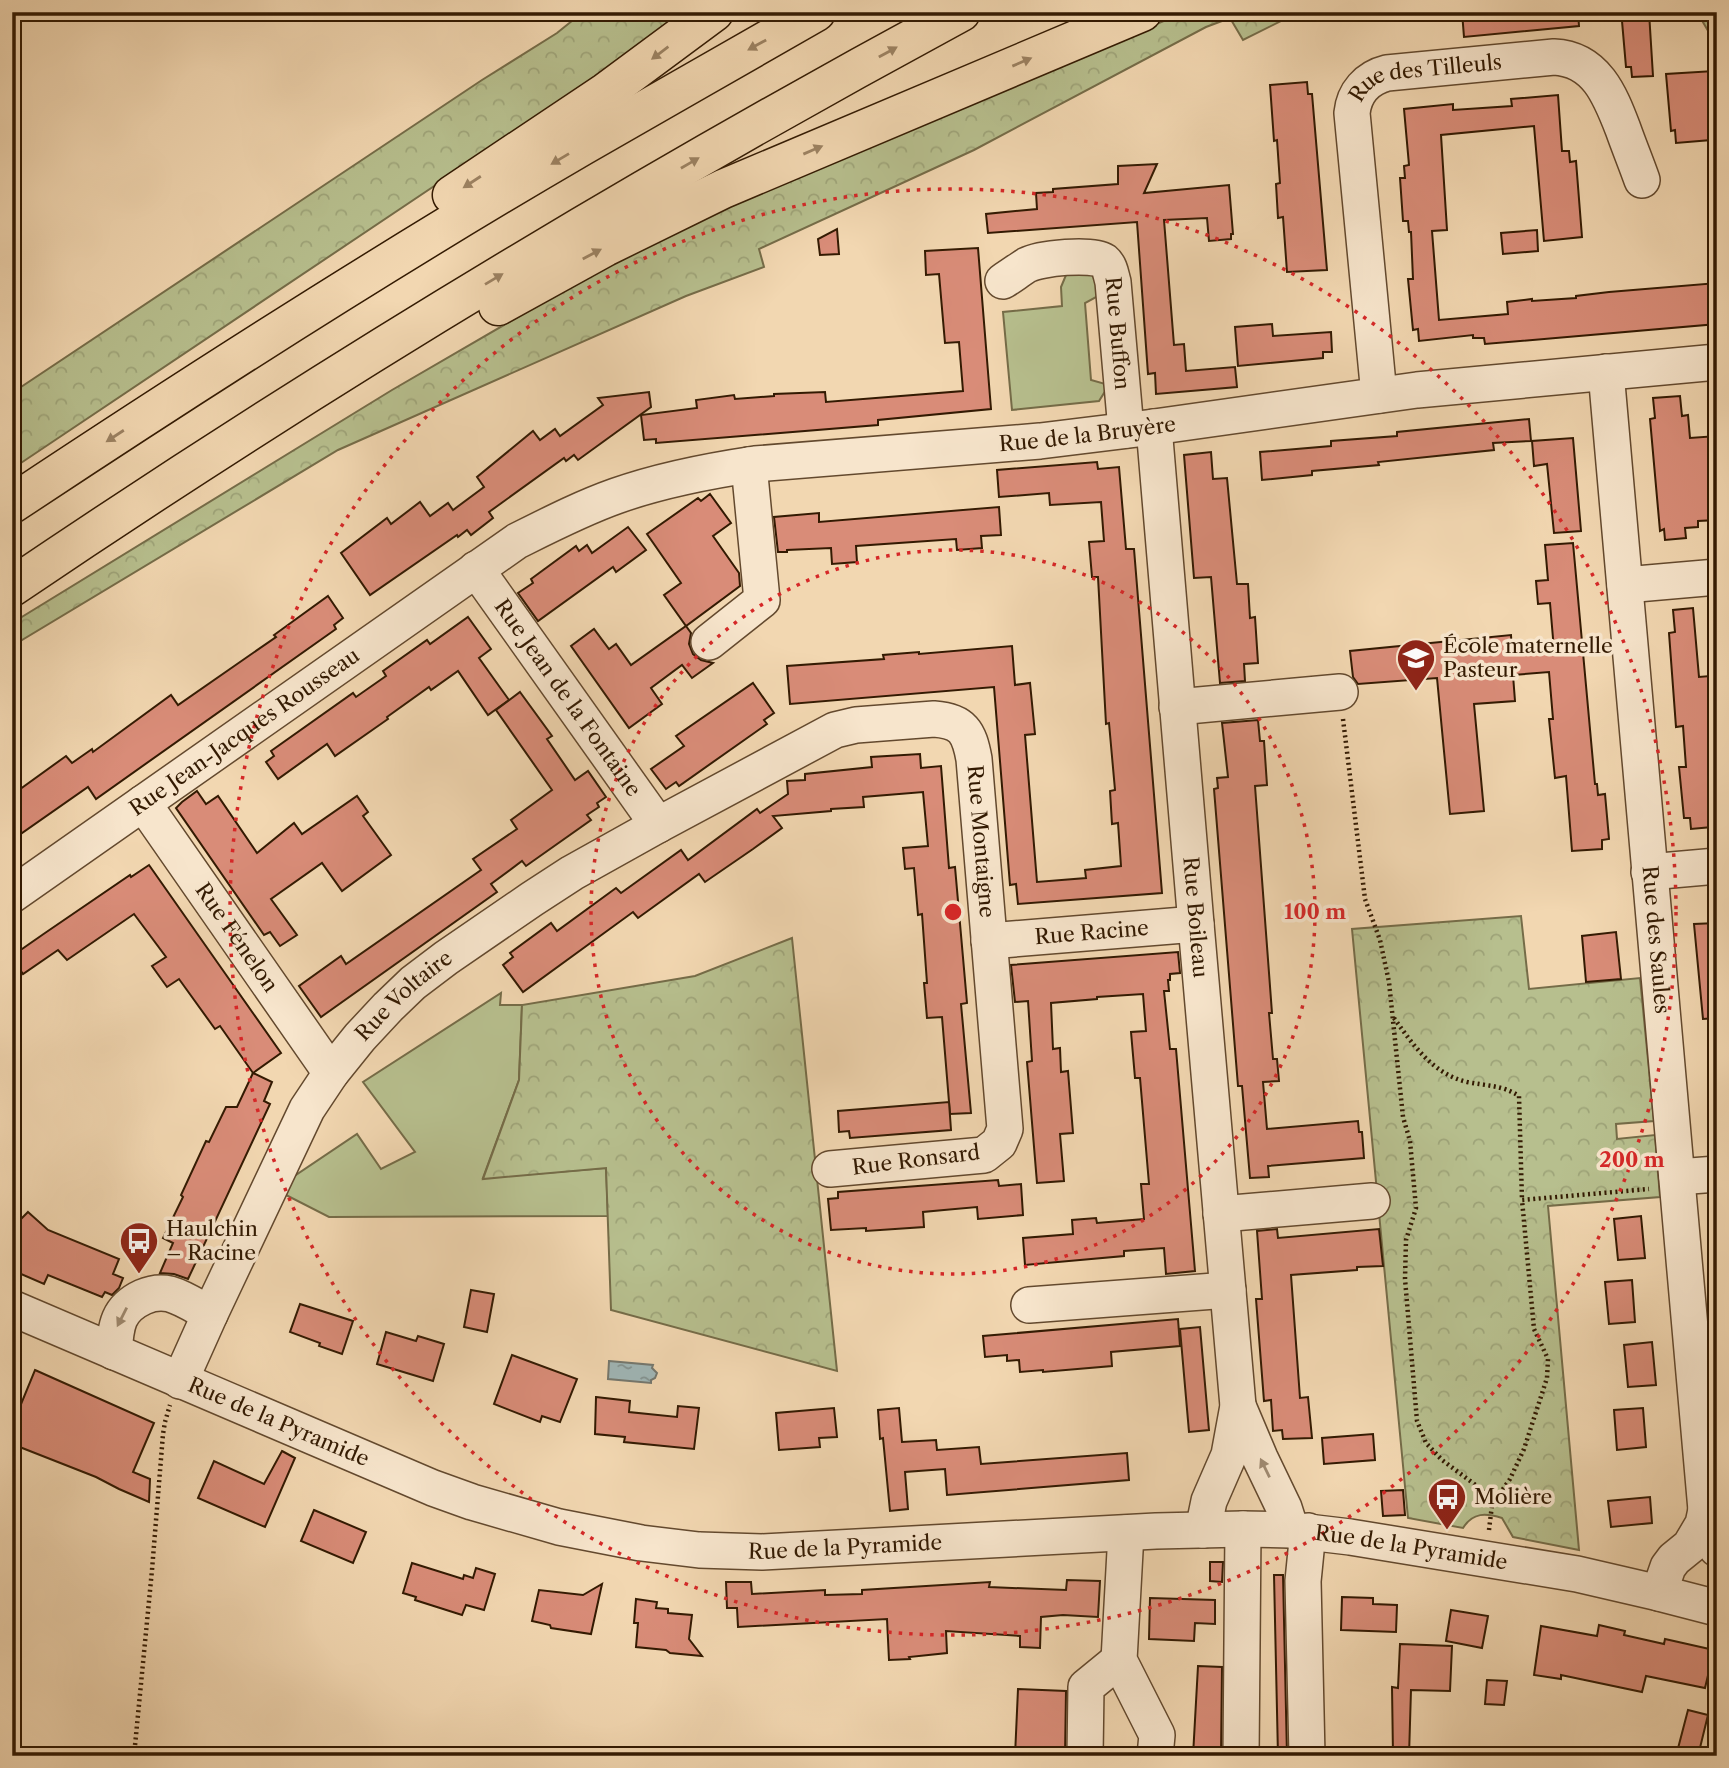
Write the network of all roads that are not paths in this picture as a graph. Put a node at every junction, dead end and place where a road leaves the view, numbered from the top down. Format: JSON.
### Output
{"nodes":[{"id":1,"x":714,"y":12,"type":"edge"},
{"id":2,"x":816,"y":12,"type":"edge"},
{"id":3,"x":961,"y":12,"type":"edge"},
{"id":4,"x":1142,"y":12,"type":"edge"},
{"id":5,"x":1642,"y":180,"type":"dead end"},
{"id":6,"x":1003,"y":281,"type":"dead end"},
{"id":7,"x":1717,"y":362,"type":"edge"},
{"id":8,"x":1606,"y":372,"type":"junction"},
{"id":9,"x":1379,"y":395,"type":"junction"},
{"id":10,"x":173,"y":399,"type":"junction"},
{"id":11,"x":1140,"y":429,"type":"junction"},
{"id":12,"x":208,"y":458,"type":"junction"},
{"id":13,"x":749,"y":465,"type":"junction"},
{"id":14,"x":12,"y":504,"type":"edge"},
{"id":15,"x":476,"y":569,"type":"junction"},
{"id":16,"x":1717,"y":577,"type":"edge"},
{"id":17,"x":1625,"y":585,"type":"junction"},
{"id":18,"x":12,"y":587,"type":"edge"},
{"id":19,"x":709,"y":642,"type":"dead end"},
{"id":20,"x":1340,"y":692,"type":"road end"},
{"id":21,"x":1177,"y":707,"type":"junction"},
{"id":22,"x":783,"y":757,"type":"joint"},
{"id":23,"x":143,"y":803,"type":"junction"},
{"id":24,"x":658,"y":824,"type":"junction"},
{"id":25,"x":1717,"y":866,"type":"edge"},
{"id":26,"x":1649,"y":872,"type":"junction"},
{"id":27,"x":12,"y":895,"type":"edge"},
{"id":28,"x":1196,"y":925,"type":"junction"},
{"id":29,"x":989,"y":941,"type":"junction"},
{"id":30,"x":331,"y":1073,"type":"junction"},
{"id":31,"x":999,"y":1143,"type":"joint"},
{"id":32,"x":831,"y":1169,"type":"dead end"},
{"id":33,"x":1717,"y":1174,"type":"edge"},
{"id":34,"x":1677,"y":1182,"type":"junction"},
{"id":35,"x":1372,"y":1201,"type":"dead end"},
{"id":36,"x":1221,"y":1214,"type":"junction"},
{"id":37,"x":1228,"y":1290,"type":"junction"},
{"id":38,"x":1029,"y":1305,"type":"dead end"},
{"id":39,"x":12,"y":1308,"type":"edge"},
{"id":40,"x":210,"y":1314,"type":"junction"},
{"id":41,"x":114,"y":1352,"type":"junction"},
{"id":42,"x":180,"y":1381,"type":"junction"},
{"id":43,"x":1707,"y":1402,"type":"edge"},
{"id":44,"x":1238,"y":1406,"type":"junction"},
{"id":45,"x":1706,"y":1510,"type":"junction"},
{"id":46,"x":1242,"y":1528,"type":"junction"},
{"id":47,"x":1203,"y":1530,"type":"junction"},
{"id":48,"x":1300,"y":1530,"type":"junction"},
{"id":49,"x":1126,"y":1533,"type":"junction"},
{"id":50,"x":1717,"y":1549,"type":"edge"},
{"id":51,"x":1660,"y":1593,"type":"junction"},
{"id":52,"x":1717,"y":1608,"type":"edge"},
{"id":53,"x":1119,"y":1661,"type":"junction"},
{"id":54,"x":1085,"y":1756,"type":"edge"},
{"id":55,"x":1155,"y":1756,"type":"edge"},
{"id":56,"x":1241,"y":1756,"type":"edge"},
{"id":57,"x":1307,"y":1756,"type":"edge"}],
"edges":[{"from":1,"to":10,"type":"highway","one_way":true},
{"from":2,"to":10,"type":"highway","one_way":true},
{"from":12,"to":3,"type":"highway","one_way":true},
{"from":12,"to":4,"type":"highway","one_way":true},
{"from":5,"to":9,"type":"street","name":"Rue des Tilleuls"},
{"from":6,"to":11,"type":"street","name":"Rue Buffon"},
{"from":7,"to":8,"type":"street","name":"Rue de la Bruyère"},
{"from":8,"to":9,"type":"street","name":"Rue de la Bruyère"},
{"from":8,"to":17,"type":"street","name":"Rue des Saules"},
{"from":9,"to":11,"type":"street","name":"Rue de la Bruyère"},
{"from":10,"to":14,"type":"highway","one_way":true},
{"from":11,"to":13,"type":"street","name":"Rue de la Bruyère"},
{"from":11,"to":21,"type":"street","name":"Rue Boileau"},
{"from":12,"to":18,"type":"highway"},
{"from":13,"to":15,"type":"street","name":"Rue de la Bruyère"},
{"from":13,"to":19,"type":"street"},
{"from":15,"to":23,"type":"street","name":"Rue Jean-Jacques Rousseau"},
{"from":15,"to":24,"type":"street","name":"Rue Jean de la Fontaine"},
{"from":16,"to":17,"type":"street"},
{"from":17,"to":26,"type":"street","name":"Rue des Saules"},
{"from":20,"to":21,"type":"street"},
{"from":21,"to":28,"type":"street","name":"Rue Boileau"},
{"from":22,"to":24,"type":"street","name":"Rue Voltaire"},
{"from":22,"to":29,"type":"street","name":"Rue Montaigne"},
{"from":23,"to":27,"type":"street","name":"Rue Jean-Jacques Rousseau"},
{"from":23,"to":30,"type":"street","name":"Rue Fénelon"},
{"from":24,"to":30,"type":"street","name":"Rue Voltaire"},
{"from":25,"to":26,"type":"street"},
{"from":26,"to":34,"type":"street","name":"Rue des Saules"},
{"from":28,"to":29,"type":"street","name":"Rue Racine"},
{"from":28,"to":36,"type":"street","name":"Rue Boileau"},
{"from":29,"to":31,"type":"street","name":"Rue Montaigne"},
{"from":30,"to":40,"type":"street","name":"Rue Voltaire"},
{"from":31,"to":32,"type":"street","name":"Rue Ronsard"},
{"from":33,"to":34,"type":"street"},
{"from":34,"to":43,"type":"street","name":"Rue des Saules"},
{"from":35,"to":36,"type":"street"},
{"from":36,"to":37,"type":"street","name":"Rue Boileau"},
{"from":37,"to":38,"type":"street"},
{"from":37,"to":44,"type":"street","name":"Rue Boileau"},
{"from":39,"to":41,"type":"street","name":"Rue de la Pyramide"},
{"from":40,"to":41,"type":"street","one_way":true},
{"from":40,"to":42,"type":"street","name":"Rue Voltaire"},
{"from":41,"to":42,"type":"street","name":"Rue de la Pyramide"},
{"from":42,"to":49,"type":"street","name":"Rue de la Pyramide"},
{"from":43,"to":45,"type":"street","name":"Rue des Saules"},
{"from":44,"to":47,"type":"street","name":"Rue Boileau"},
{"from":48,"to":44,"type":"street","name":"Rue Boileau","one_way":true},
{"from":45,"to":50,"type":"street","name":"Rue des Saules"},
{"from":45,"to":51,"type":"street","name":"Rue des Saules"},
{"from":46,"to":47,"type":"street","name":"Rue de la Pyramide"},
{"from":46,"to":48,"type":"street","name":"Rue de la Pyramide"},
{"from":46,"to":56,"type":"street"},
{"from":47,"to":49,"type":"street","name":"Rue de la Pyramide"},
{"from":48,"to":51,"type":"street","name":"Rue de la Pyramide"},
{"from":48,"to":57,"type":"street"},
{"from":49,"to":53,"type":"street"},
{"from":51,"to":52,"type":"street","name":"Rue de la Pyramide"},
{"from":53,"to":54,"type":"street"},
{"from":53,"to":55,"type":"street"}]}
